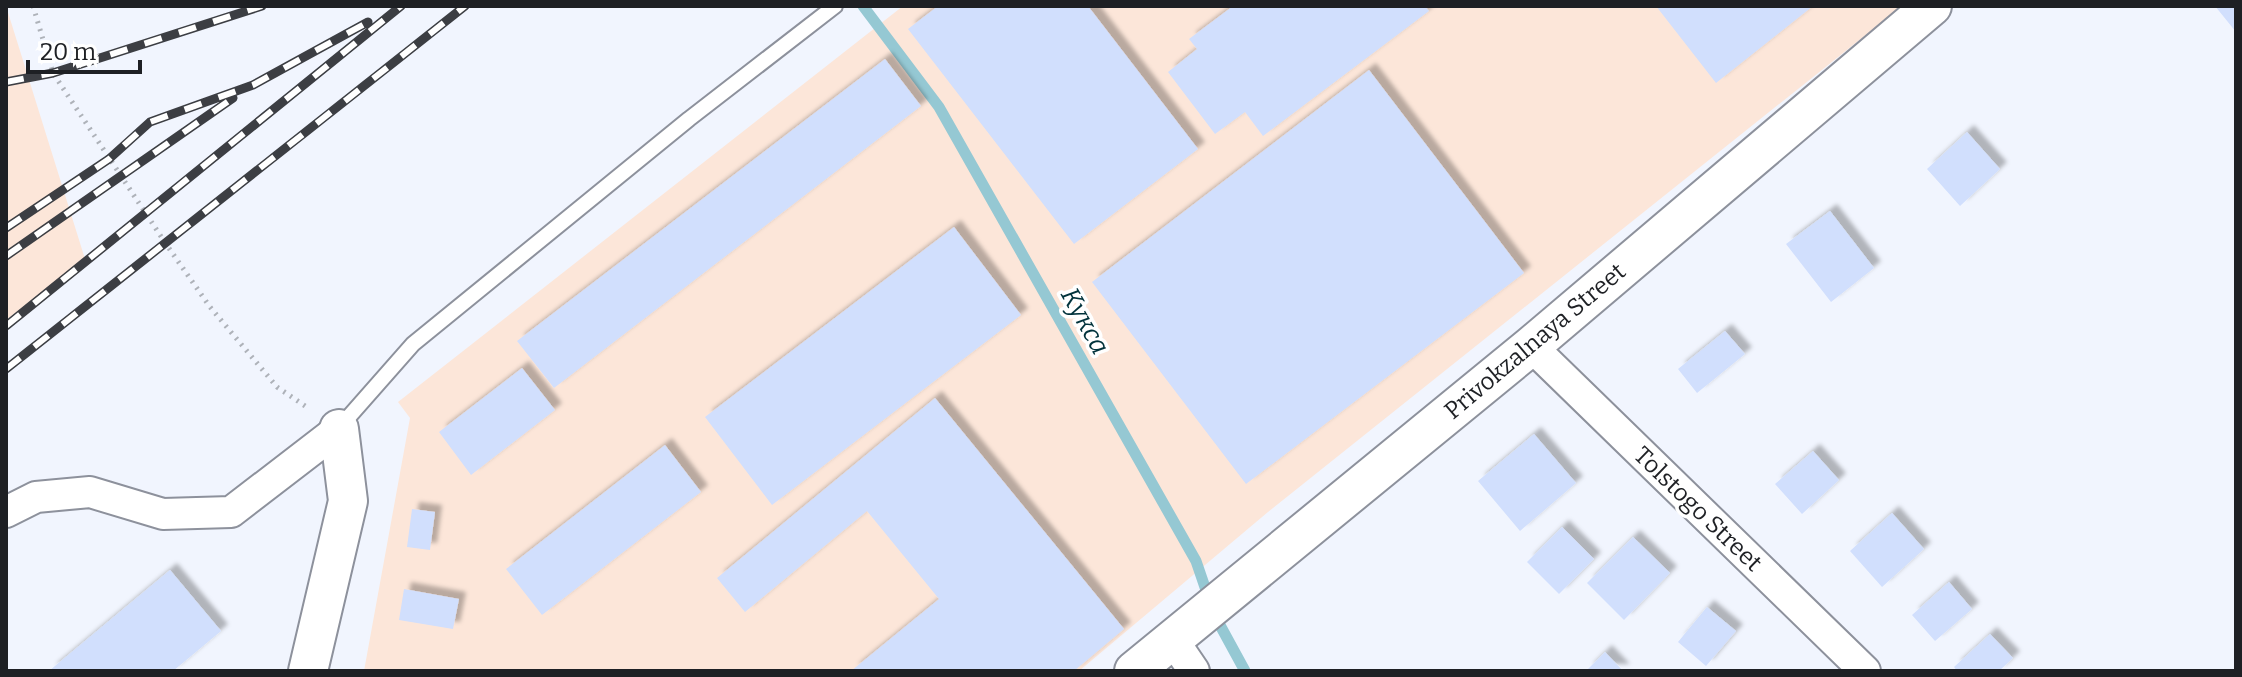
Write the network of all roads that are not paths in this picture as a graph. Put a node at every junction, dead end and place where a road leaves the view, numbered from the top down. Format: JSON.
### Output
{"nodes":[{"id":1,"x":835,"y":6,"type":"edge"},
{"id":2,"x":1932,"y":6,"type":"edge"},
{"id":3,"x":1531,"y":346,"type":"junction"},
{"id":4,"x":339,"y":429,"type":"junction"},
{"id":5,"x":6,"y":512,"type":"edge"},
{"id":6,"x":1182,"y":628,"type":"junction"},
{"id":7,"x":308,"y":671,"type":"edge"},
{"id":8,"x":1134,"y":671,"type":"edge"},
{"id":9,"x":1194,"y":671,"type":"edge"},
{"id":10,"x":1865,"y":671,"type":"edge"}],
"edges":[{"from":1,"to":4,"type":"lane"},
{"from":2,"to":3,"type":"street","name":"Privokzalnaya Street"},
{"from":3,"to":6,"type":"street","name":"Privokzalnaya Street"},
{"from":3,"to":10,"type":"street","name":"Tolstogo Street"},
{"from":4,"to":5,"type":"street"},
{"from":4,"to":7,"type":"street"},
{"from":6,"to":8,"type":"street","name":"Privokzalnaya Street"},
{"from":6,"to":9,"type":"street"}]}
